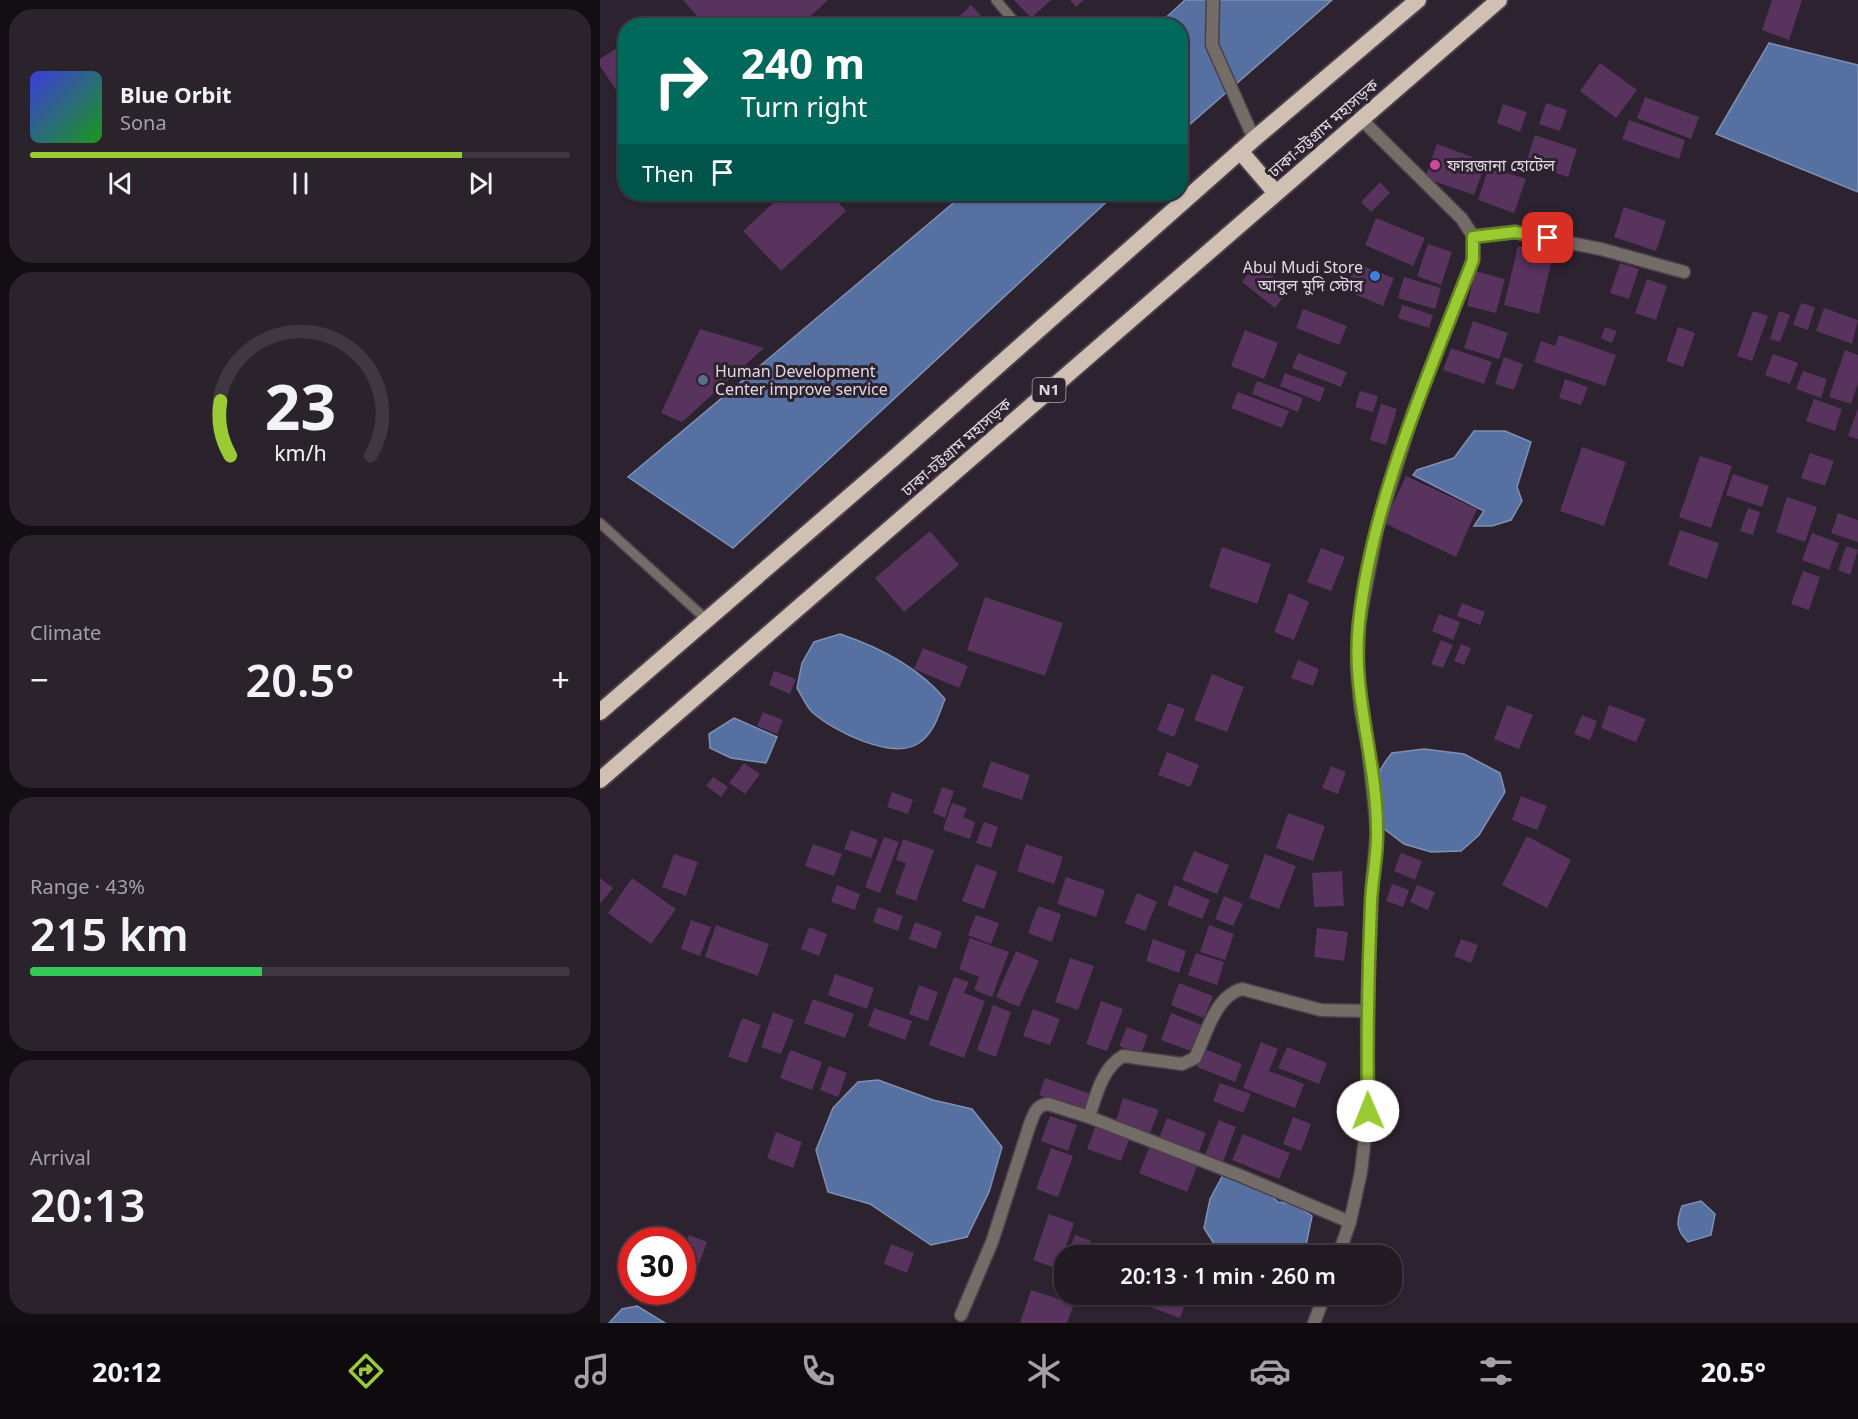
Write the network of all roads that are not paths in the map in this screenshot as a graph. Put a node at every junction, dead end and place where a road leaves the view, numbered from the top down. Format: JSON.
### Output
{"nodes":[{"id":1,"x":996,"y":0,"type":"edge"},
{"id":2,"x":1213,"y":0,"type":"edge"},
{"id":3,"x":1418,"y":0,"type":"edge"},
{"id":4,"x":1499,"y":0,"type":"edge"},
{"id":5,"x":1011,"y":18,"type":"edge"},
{"id":6,"x":1360,"y":119,"type":"junction"},
{"id":7,"x":1254,"y":139,"type":"junction"},
{"id":8,"x":1240,"y":151,"type":"junction"},
{"id":9,"x":1188,"y":189,"type":"edge"},
{"id":10,"x":1276,"y":193,"type":"junction"},
{"id":11,"x":1173,"y":201,"type":"edge"},
{"id":12,"x":1473,"y":237,"type":"junction"},
{"id":13,"x":1684,"y":272,"type":"dead end"},
{"id":14,"x":600,"y":523,"type":"edge"},
{"id":15,"x":707,"y":620,"type":"junction"},
{"id":16,"x":600,"y":712,"type":"edge"},
{"id":17,"x":600,"y":780,"type":"edge"},
{"id":18,"x":1367,"y":1011,"type":"junction"},
{"id":19,"x":1089,"y":1117,"type":"junction"},
{"id":20,"x":1350,"y":1222,"type":"junction"},
{"id":21,"x":1342,"y":1245,"type":"edge"},
{"id":22,"x":1320,"y":1305,"type":"edge"},
{"id":23,"x":961,"y":1315,"type":"dead end"},
{"id":24,"x":1314,"y":1323,"type":"edge"}],
"edges":[{"from":1,"to":5,"type":"lane"},
{"from":2,"to":7,"type":"street"},
{"from":3,"to":7,"type":"highway","name":"ঢাকা-চট্টগ্রাম মহাসড়ক"},
{"from":4,"to":6,"type":"highway","name":"ঢাকা-চট্টগ্রাম মহাসড়ক","number":"N1"},
{"from":6,"to":10,"type":"highway","name":"ঢাকা-চট্টগ্রাম মহাসড়ক","number":"N1"},
{"from":6,"to":12,"type":"street"},
{"from":7,"to":8,"type":"highway","name":"ঢাকা-চট্টগ্রাম মহাসড়ক"},
{"from":8,"to":9,"type":"highway","name":"ঢাকা-চট্টগ্রাম মহাসড়ক"},
{"from":8,"to":10,"type":"highway"},
{"from":10,"to":17,"type":"highway","name":"ঢাকা-চট্টগ্রাম মহাসড়ক","number":"N1"},
{"from":11,"to":15,"type":"highway","name":"ঢাকা-চট্টগ্রাম মহাসড়ক"},
{"from":12,"to":13,"type":"street"},
{"from":12,"to":18,"type":"street"},
{"from":14,"to":15,"type":"lane"},
{"from":15,"to":16,"type":"highway","name":"ঢাকা-চট্টগ্রাম মহাসড়ক"},
{"from":18,"to":19,"type":"street"},
{"from":18,"to":20,"type":"street"},
{"from":19,"to":20,"type":"street"},
{"from":19,"to":23,"type":"street"},
{"from":20,"to":21,"type":"street"},
{"from":22,"to":24,"type":"street"}]}
